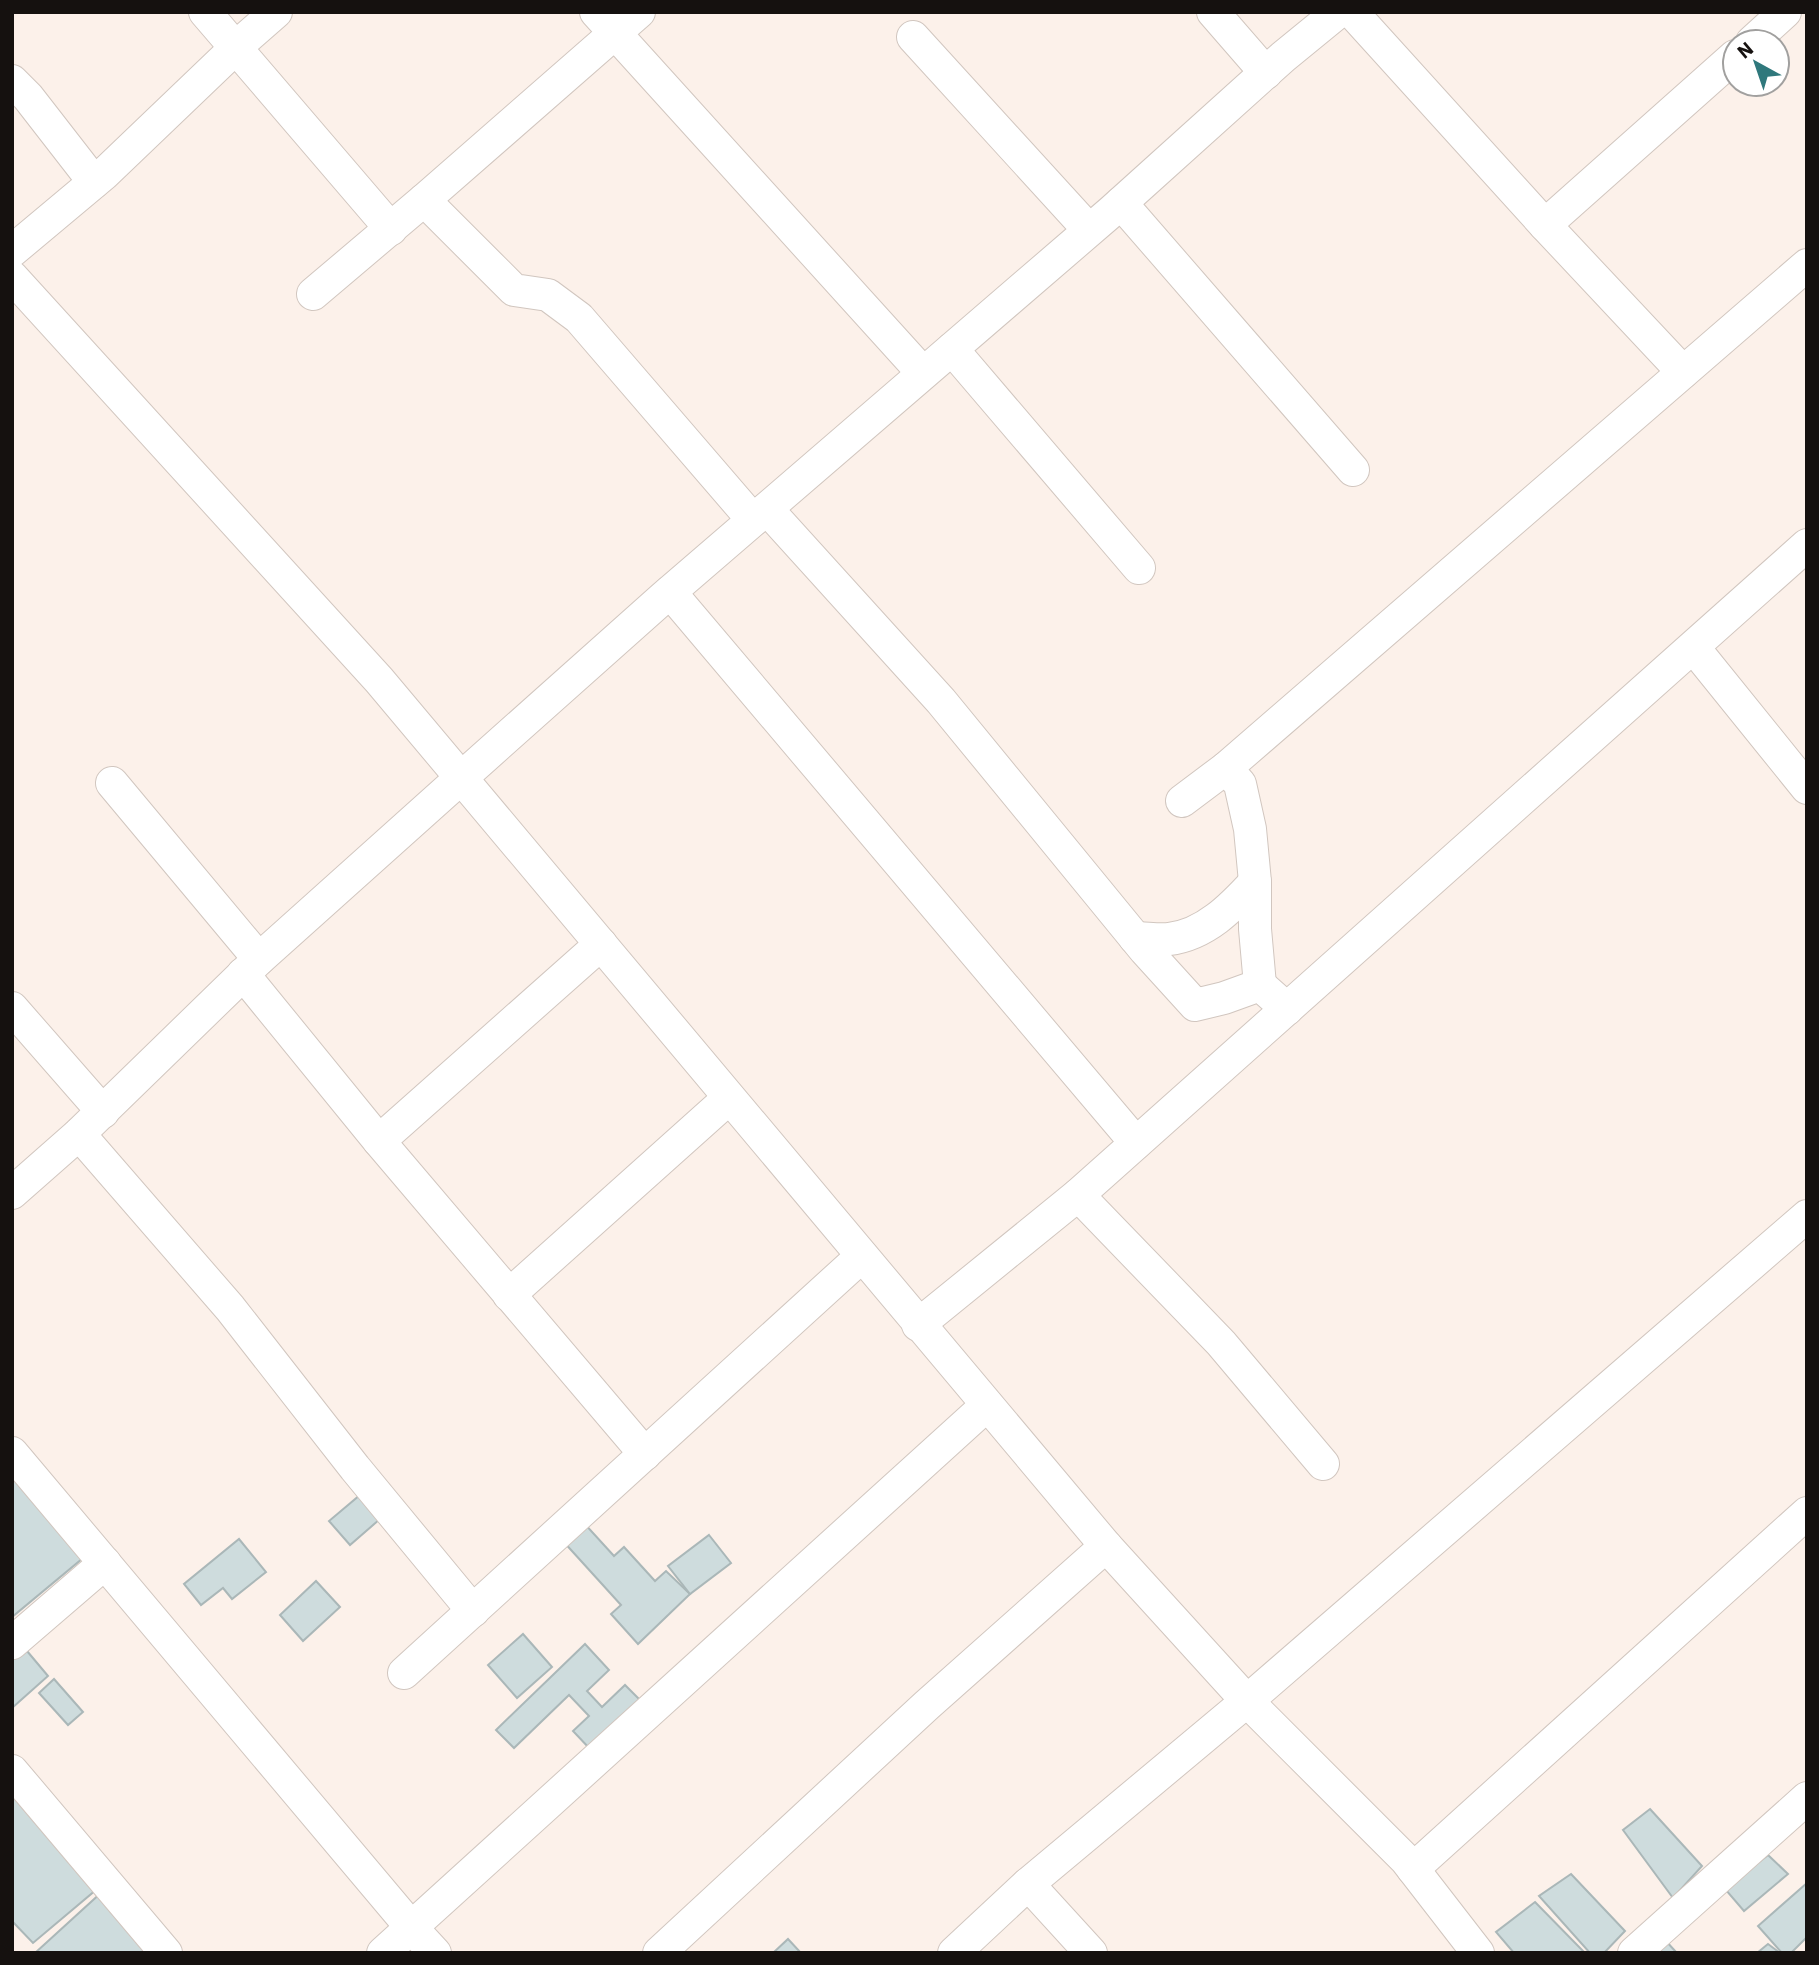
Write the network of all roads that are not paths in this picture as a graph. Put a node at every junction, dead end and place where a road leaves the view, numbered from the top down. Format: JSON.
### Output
{"nodes":[{"id":1,"x":205,"y":12,"type":"edge"},
{"id":2,"x":276,"y":12,"type":"edge"},
{"id":3,"x":639,"y":12,"type":"edge"},
{"id":4,"x":1213,"y":12,"type":"edge"},
{"id":5,"x":1338,"y":12,"type":"edge"},
{"id":6,"x":1352,"y":12,"type":"edge"},
{"id":7,"x":1785,"y":12,"type":"edge"},
{"id":8,"x":605,"y":23,"type":"edge"},
{"id":9,"x":1767,"y":28,"type":"edge"},
{"id":10,"x":913,"y":37,"type":"dead end"},
{"id":11,"x":236,"y":47,"type":"junction"},
{"id":12,"x":1721,"y":68,"type":"edge"},
{"id":13,"x":1266,"y":73,"type":"junction"},
{"id":14,"x":12,"y":81,"type":"edge"},
{"id":15,"x":94,"y":183,"type":"junction"},
{"id":16,"x":424,"y":200,"type":"junction"},
{"id":17,"x":1121,"y":203,"type":"junction"},
{"id":18,"x":1545,"y":225,"type":"junction"},
{"id":19,"x":391,"y":229,"type":"junction"},
{"id":20,"x":1089,"y":230,"type":"junction"},
{"id":21,"x":12,"y":251,"type":"edge"},
{"id":22,"x":1807,"y":265,"type":"edge"},
{"id":23,"x":12,"y":277,"type":"edge"},
{"id":24,"x":313,"y":294,"type":"dead end"},
{"id":25,"x":952,"y":349,"type":"junction"},
{"id":26,"x":1682,"y":372,"type":"junction"},
{"id":27,"x":923,"y":373,"type":"junction"},
{"id":28,"x":1353,"y":470,"type":"dead end"},
{"id":29,"x":760,"y":515,"type":"junction"},
{"id":30,"x":1807,"y":545,"type":"edge"},
{"id":31,"x":1139,"y":568,"type":"dead end"},
{"id":32,"x":670,"y":592,"type":"junction"},
{"id":33,"x":1694,"y":648,"type":"junction"},
{"id":34,"x":1226,"y":768,"type":"junction"},
{"id":35,"x":461,"y":778,"type":"junction"},
{"id":36,"x":112,"y":783,"type":"dead end"},
{"id":37,"x":1807,"y":788,"type":"edge"},
{"id":38,"x":1182,"y":801,"type":"dead end"},
{"id":39,"x":1255,"y":882,"type":"junction"},
{"id":40,"x":1135,"y":938,"type":"junction"},
{"id":41,"x":601,"y":944,"type":"junction"},
{"id":42,"x":251,"y":966,"type":"junction"},
{"id":43,"x":1260,"y":985,"type":"junction"},
{"id":44,"x":12,"y":1009,"type":"edge"},
{"id":45,"x":1287,"y":1009,"type":"junction"},
{"id":46,"x":729,"y":1098,"type":"junction"},
{"id":47,"x":103,"y":1112,"type":"junction"},
{"id":48,"x":79,"y":1134,"type":"junction"},
{"id":49,"x":379,"y":1142,"type":"junction"},
{"id":50,"x":1136,"y":1143,"type":"junction"},
{"id":51,"x":12,"y":1193,"type":"edge"},
{"id":52,"x":1078,"y":1195,"type":"junction"},
{"id":53,"x":1807,"y":1216,"type":"edge"},
{"id":54,"x":862,"y":1256,"type":"junction"},
{"id":55,"x":509,"y":1295,"type":"junction"},
{"id":56,"x":918,"y":1325,"type":"junction"},
{"id":57,"x":987,"y":1405,"type":"junction"},
{"id":58,"x":12,"y":1452,"type":"edge"},
{"id":59,"x":645,"y":1454,"type":"junction"},
{"id":60,"x":1323,"y":1464,"type":"dead end"},
{"id":61,"x":1807,"y":1513,"type":"edge"},
{"id":62,"x":1106,"y":1546,"type":"junction"},
{"id":63,"x":105,"y":1563,"type":"junction"},
{"id":64,"x":473,"y":1611,"type":"junction"},
{"id":65,"x":12,"y":1643,"type":"edge"},
{"id":66,"x":404,"y":1673,"type":"dead end"},
{"id":67,"x":1247,"y":1701,"type":"junction"},
{"id":68,"x":12,"y":1771,"type":"edge"},
{"id":69,"x":1807,"y":1798,"type":"edge"},
{"id":70,"x":1413,"y":1869,"type":"junction"},
{"id":71,"x":1028,"y":1884,"type":"junction"},
{"id":72,"x":411,"y":1927,"type":"junction"},
{"id":73,"x":166,"y":1953,"type":"edge"},
{"id":74,"x":383,"y":1953,"type":"edge"},
{"id":75,"x":435,"y":1953,"type":"edge"},
{"id":76,"x":659,"y":1953,"type":"edge"},
{"id":77,"x":954,"y":1953,"type":"edge"},
{"id":78,"x":1091,"y":1953,"type":"edge"},
{"id":79,"x":1478,"y":1953,"type":"edge"},
{"id":80,"x":1634,"y":1953,"type":"edge"}],
"edges":[{"from":1,"to":11,"type":"street"},
{"from":2,"to":11,"type":"street"},
{"from":3,"to":8,"type":"street"},
{"from":4,"to":13,"type":"street"},
{"from":5,"to":13,"type":"street"},
{"from":6,"to":18,"type":"street"},
{"from":7,"to":9,"type":"street"},
{"from":8,"to":16,"type":"street"},
{"from":8,"to":27,"type":"street"},
{"from":10,"to":20,"type":"street"},
{"from":11,"to":15,"type":"street"},
{"from":11,"to":19,"type":"street"},
{"from":12,"to":18,"type":"street"},
{"from":13,"to":17,"type":"street"},
{"from":14,"to":15,"type":"street"},
{"from":15,"to":21,"type":"street"},
{"from":16,"to":19,"type":"street"},
{"from":16,"to":29,"type":"street"},
{"from":17,"to":20,"type":"street"},
{"from":17,"to":28,"type":"street"},
{"from":18,"to":26,"type":"street"},
{"from":19,"to":24,"type":"street"},
{"from":20,"to":25,"type":"street"},
{"from":22,"to":26,"type":"street"},
{"from":23,"to":35,"type":"street"},
{"from":25,"to":27,"type":"street"},
{"from":25,"to":31,"type":"street"},
{"from":26,"to":34,"type":"street"},
{"from":27,"to":29,"type":"street"},
{"from":29,"to":32,"type":"street"},
{"from":29,"to":40,"type":"street"},
{"from":30,"to":33,"type":"street"},
{"from":32,"to":35,"type":"street"},
{"from":32,"to":50,"type":"street"},
{"from":33,"to":37,"type":"street"},
{"from":33,"to":45,"type":"street"},
{"from":34,"to":38,"type":"street"},
{"from":34,"to":39,"type":"street"},
{"from":35,"to":41,"type":"street"},
{"from":35,"to":42,"type":"street"},
{"from":36,"to":42,"type":"street"},
{"from":39,"to":40,"type":"street"},
{"from":39,"to":43,"type":"street"},
{"from":40,"to":43,"type":"street"},
{"from":41,"to":46,"type":"street"},
{"from":41,"to":49,"type":"street"},
{"from":42,"to":47,"type":"street"},
{"from":42,"to":49,"type":"street"},
{"from":43,"to":45,"type":"street"},
{"from":44,"to":47,"type":"street"},
{"from":45,"to":50,"type":"street"},
{"from":46,"to":54,"type":"street"},
{"from":46,"to":55,"type":"street"},
{"from":47,"to":48,"type":"street"},
{"from":48,"to":51,"type":"street"},
{"from":48,"to":64,"type":"street"},
{"from":49,"to":55,"type":"street"},
{"from":50,"to":52,"type":"street"},
{"from":52,"to":56,"type":"street"},
{"from":52,"to":60,"type":"street"},
{"from":53,"to":67,"type":"street"},
{"from":54,"to":56,"type":"street"},
{"from":54,"to":59,"type":"street"},
{"from":55,"to":59,"type":"street"},
{"from":56,"to":57,"type":"street"},
{"from":57,"to":62,"type":"street"},
{"from":57,"to":72,"type":"street"},
{"from":58,"to":63,"type":"street"},
{"from":59,"to":64,"type":"street"},
{"from":61,"to":70,"type":"street"},
{"from":62,"to":67,"type":"street"},
{"from":62,"to":76,"type":"street"},
{"from":63,"to":65,"type":"street"},
{"from":63,"to":72,"type":"street"},
{"from":64,"to":66,"type":"street"},
{"from":67,"to":70,"type":"street"},
{"from":67,"to":71,"type":"street"},
{"from":68,"to":73,"type":"street"},
{"from":69,"to":80,"type":"street"},
{"from":70,"to":79,"type":"street"},
{"from":71,"to":77,"type":"street"},
{"from":71,"to":78,"type":"street"},
{"from":72,"to":74,"type":"street"},
{"from":72,"to":75,"type":"street"}]}
